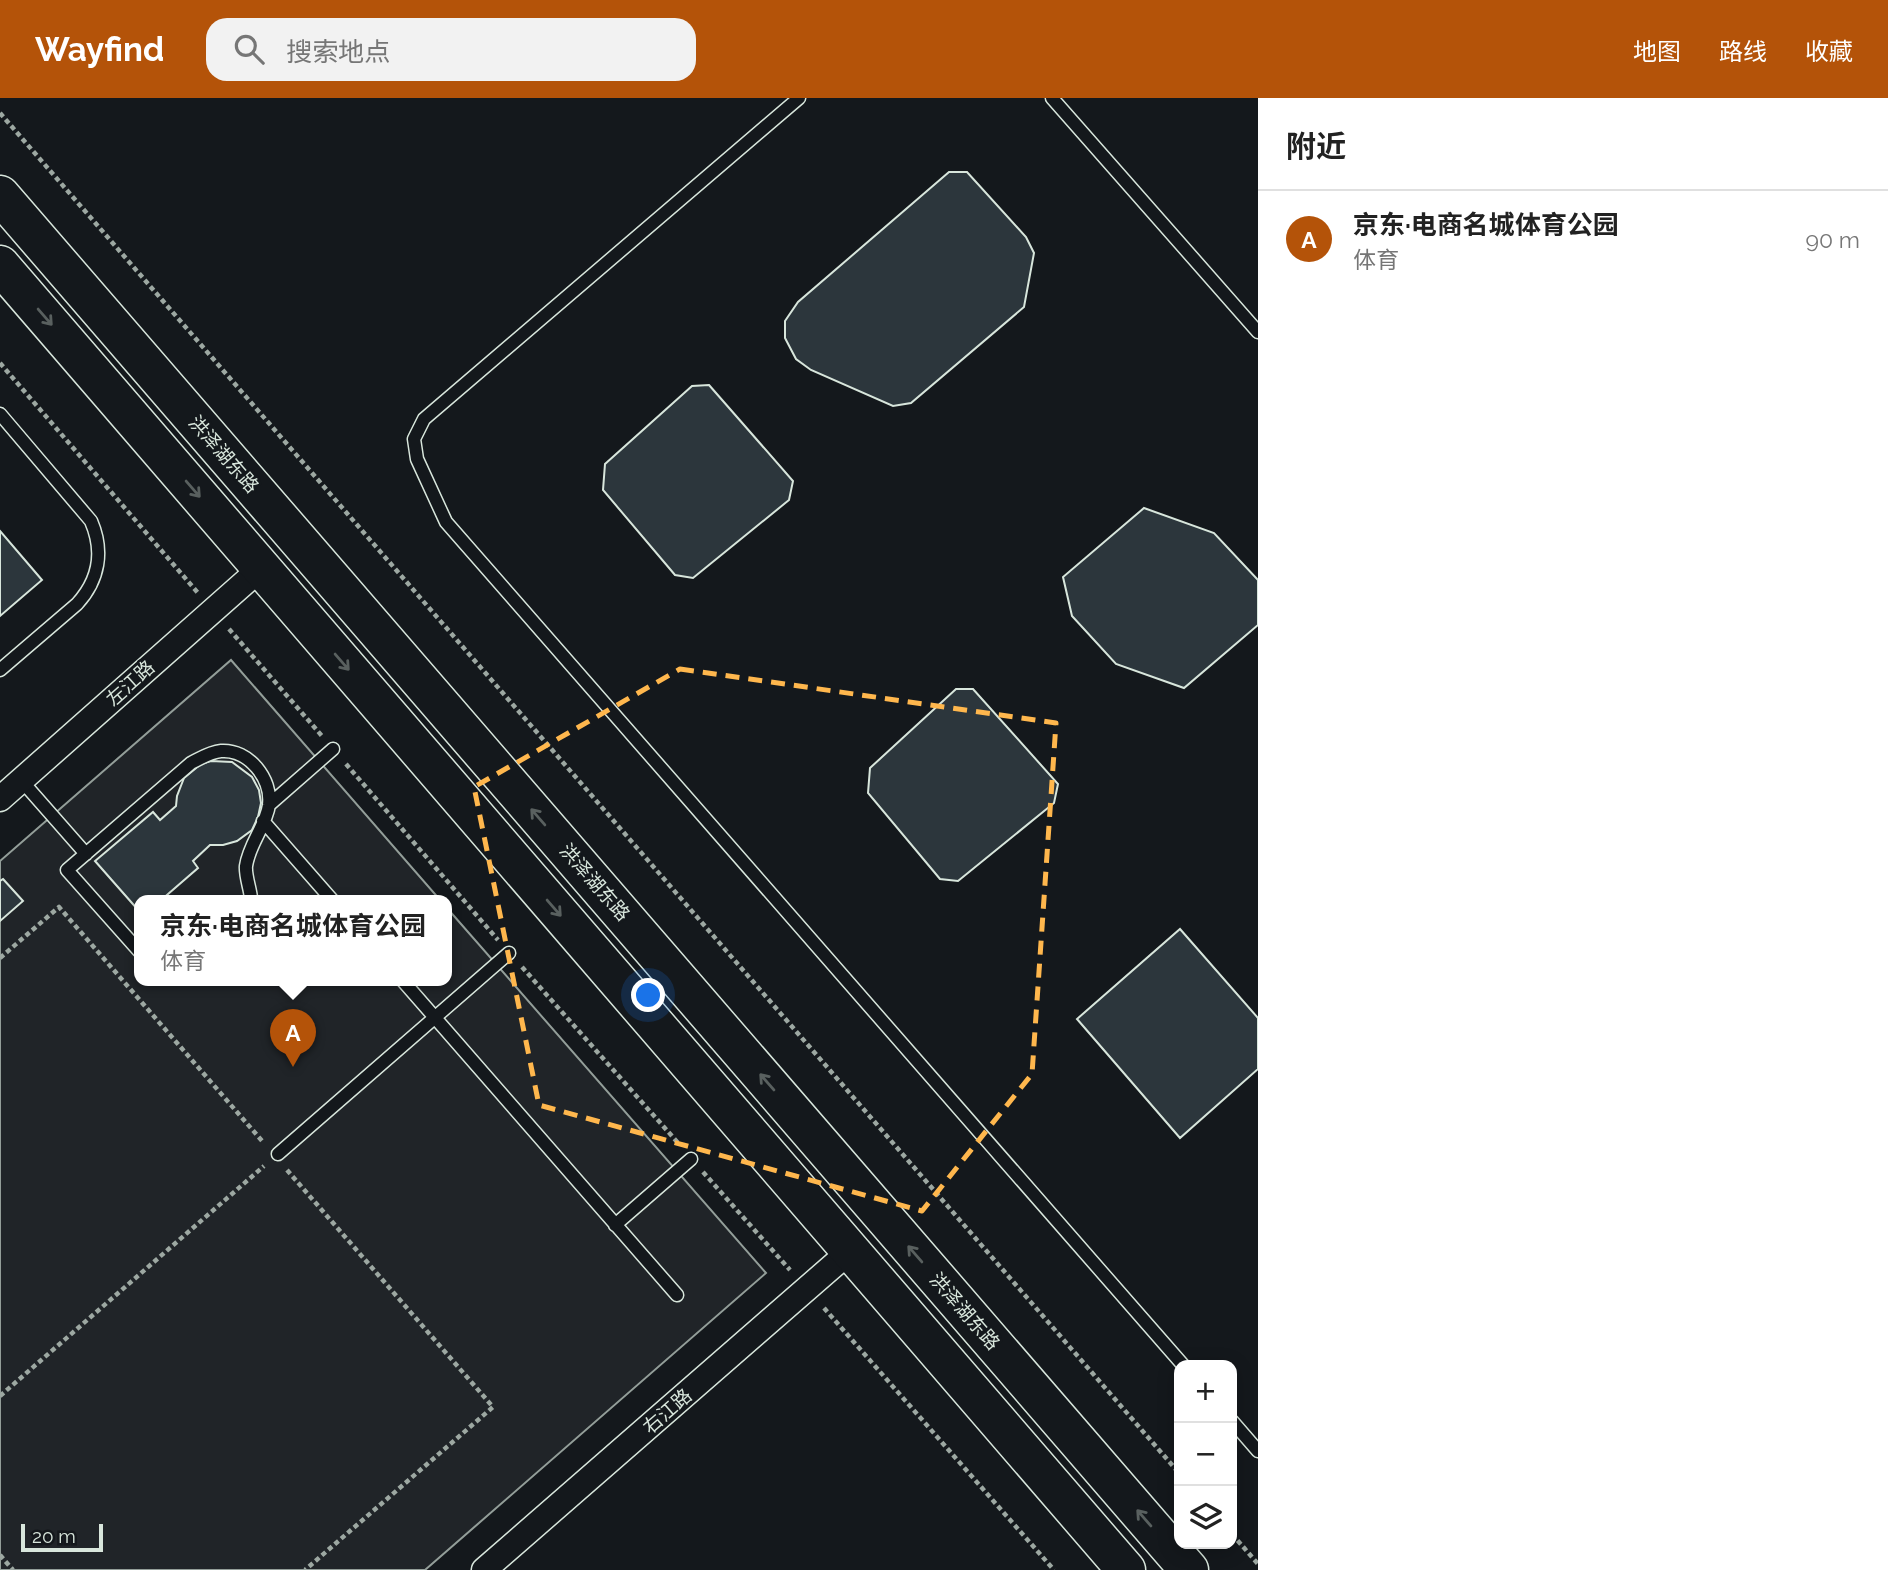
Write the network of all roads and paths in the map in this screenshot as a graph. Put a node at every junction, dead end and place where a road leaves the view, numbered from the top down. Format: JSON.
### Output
{"nodes":[{"id":1,"x":799,"y":98,"type":"edge"},
{"id":2,"x":1052,"y":98,"type":"edge"},
{"id":3,"x":0,"y":113,"type":"edge"},
{"id":4,"x":0,"y":195,"type":"edge"},
{"id":5,"x":0,"y":265,"type":"edge"},
{"id":6,"x":1258,"y":332,"type":"edge"},
{"id":7,"x":0,"y":414,"type":"edge"},
{"id":8,"x":261,"y":568,"type":"junction"},
{"id":9,"x":0,"y":670,"type":"edge"},
{"id":10,"x":333,"y":749,"type":"dead end"},
{"id":11,"x":21,"y":780,"type":"junction"},
{"id":12,"x":0,"y":799,"type":"edge"},
{"id":13,"x":269,"y":805,"type":"junction"},
{"id":14,"x":263,"y":821,"type":"junction"},
{"id":15,"x":86,"y":854,"type":"junction"},
{"id":16,"x":250,"y":895,"type":"edge"},
{"id":17,"x":328,"y":895,"type":"edge"},
{"id":18,"x":134,"y":945,"type":"edge"},
{"id":19,"x":509,"y":953,"type":"dead end"},
{"id":20,"x":0,"y":958,"type":"edge"},
{"id":21,"x":407,"y":986,"type":"edge"},
{"id":22,"x":435,"y":1018,"type":"junction"},
{"id":23,"x":277,"y":1155,"type":"junction"},
{"id":24,"x":691,"y":1158,"type":"dead end"},
{"id":25,"x":615,"y":1224,"type":"junction"},
{"id":26,"x":850,"y":1251,"type":"junction"},
{"id":27,"x":677,"y":1295,"type":"dead end"},
{"id":28,"x":1179,"y":1360,"type":"edge"},
{"id":29,"x":0,"y":1396,"type":"edge"},
{"id":30,"x":1234,"y":1423,"type":"edge"},
{"id":31,"x":1258,"y":1451,"type":"edge"},
{"id":32,"x":1174,"y":1467,"type":"edge"},
{"id":33,"x":1237,"y":1540,"type":"edge"},
{"id":34,"x":0,"y":1555,"type":"edge"},
{"id":35,"x":1258,"y":1564,"type":"edge"},
{"id":36,"x":13,"y":1570,"type":"edge"},
{"id":37,"x":305,"y":1570,"type":"edge"},
{"id":38,"x":484,"y":1570,"type":"edge"},
{"id":39,"x":1126,"y":1570,"type":"edge"},
{"id":40,"x":1189,"y":1570,"type":"edge"}],
"edges":[{"from":1,"to":28,"type":"lane"},
{"from":2,"to":6,"type":"lane"},
{"from":3,"to":32,"type":"path"},
{"from":40,"to":4,"type":"main road","name":"洪泽湖东路","one_way":true},
{"from":5,"to":8,"type":"main road","one_way":true},
{"from":7,"to":9,"type":"lane"},
{"from":8,"to":11,"type":"street","name":"左江路"},
{"from":8,"to":26,"type":"main road","one_way":true},
{"from":10,"to":13,"type":"lane"},
{"from":11,"to":12,"type":"street","name":"左江路"},
{"from":11,"to":15,"type":"lane"},
{"from":13,"to":14,"type":"lane"},
{"from":13,"to":15,"type":"lane"},
{"from":14,"to":16,"type":"lane"},
{"from":14,"to":17,"type":"lane"},
{"from":15,"to":18,"type":"lane"},
{"from":19,"to":22,"type":"lane"},
{"from":20,"to":23,"type":"path"},
{"from":21,"to":22,"type":"lane"},
{"from":22,"to":23,"type":"lane"},
{"from":22,"to":25,"type":"lane"},
{"from":23,"to":29,"type":"path"},
{"from":23,"to":37,"type":"path"},
{"from":24,"to":25,"type":"lane"},
{"from":25,"to":27,"type":"lane"},
{"from":26,"to":38,"type":"street","name":"右江路"},
{"from":26,"to":39,"type":"main road"},
{"from":30,"to":31,"type":"lane"},
{"from":33,"to":35,"type":"path"},
{"from":34,"to":36,"type":"path"}]}
